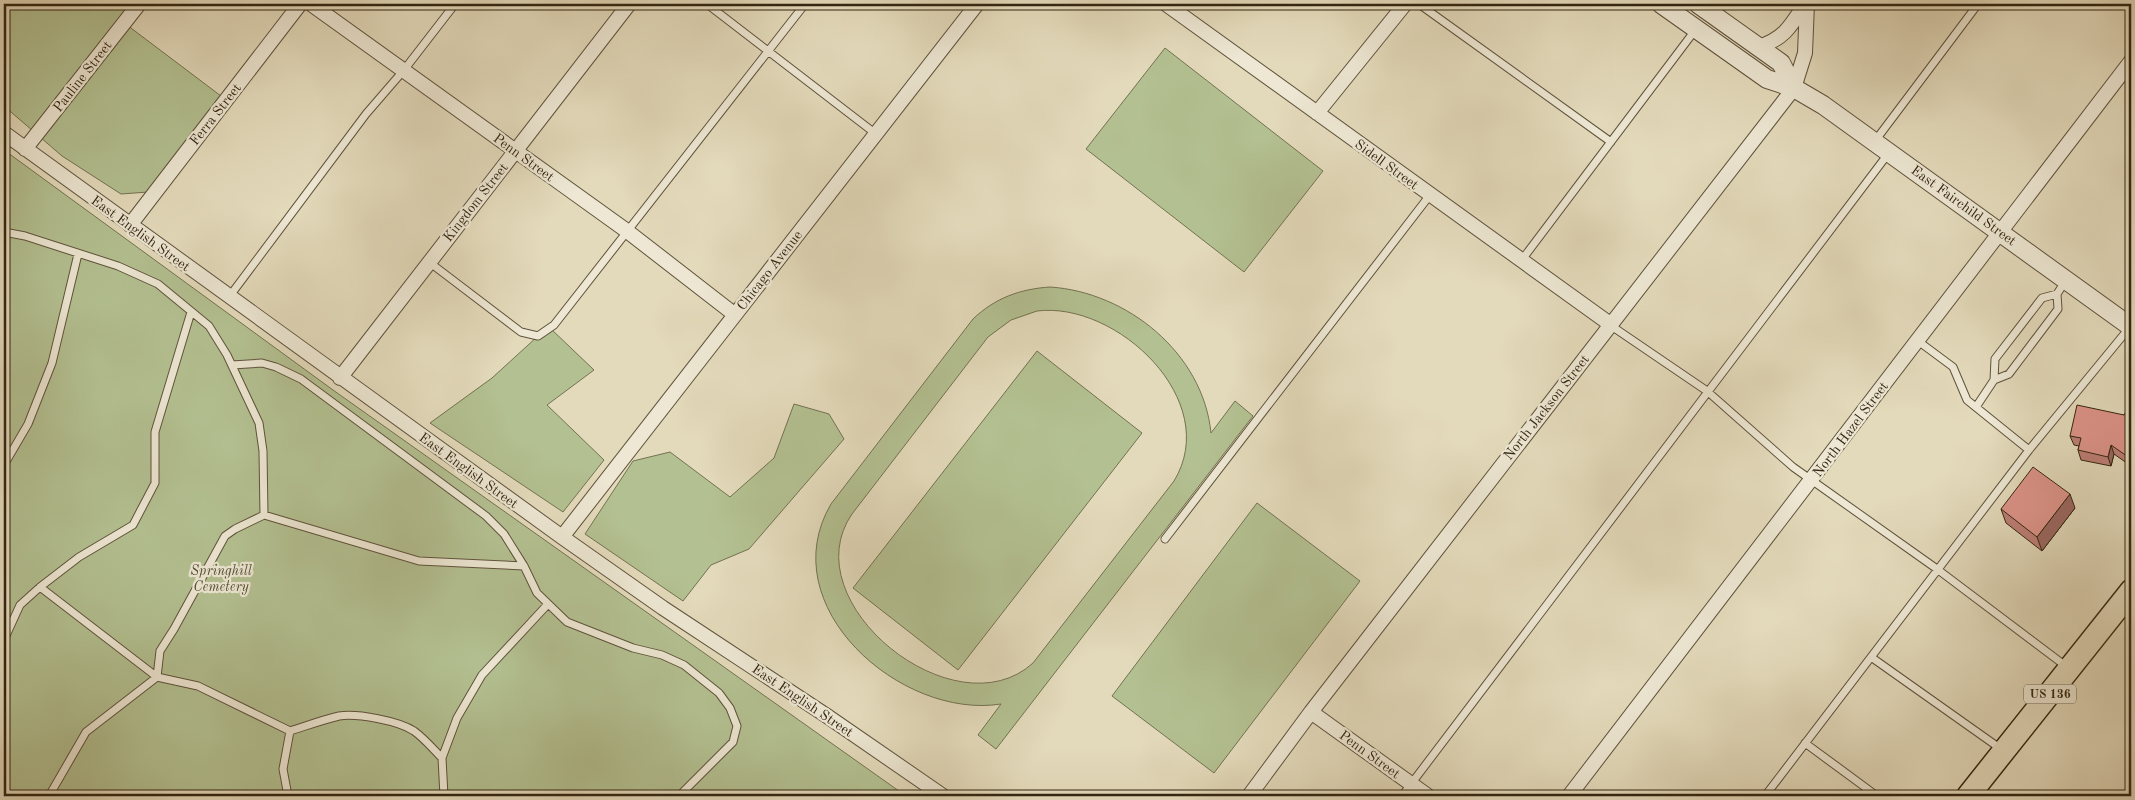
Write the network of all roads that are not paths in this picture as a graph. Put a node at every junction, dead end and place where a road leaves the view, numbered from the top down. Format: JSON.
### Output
{"nodes":[{"id":1,"x":139,"y":4,"type":"edge"},
{"id":2,"x":300,"y":4,"type":"edge"},
{"id":3,"x":312,"y":4,"type":"edge"},
{"id":4,"x":455,"y":4,"type":"edge"},
{"id":5,"x":629,"y":4,"type":"edge"},
{"id":6,"x":707,"y":4,"type":"edge"},
{"id":7,"x":804,"y":4,"type":"edge"},
{"id":8,"x":977,"y":4,"type":"edge"},
{"id":9,"x":1166,"y":4,"type":"edge"},
{"id":10,"x":1405,"y":4,"type":"edge"},
{"id":11,"x":1419,"y":4,"type":"edge"},
{"id":12,"x":1661,"y":4,"type":"edge"},
{"id":13,"x":1698,"y":4,"type":"edge"},
{"id":14,"x":1806,"y":4,"type":"edge"},
{"id":15,"x":1978,"y":4,"type":"edge"},
{"id":16,"x":1696,"y":29,"type":"junction"},
{"id":17,"x":1758,"y":47,"type":"junction"},
{"id":18,"x":768,"y":49,"type":"junction"},
{"id":19,"x":2131,"y":61,"type":"edge"},
{"id":20,"x":404,"y":70,"type":"junction"},
{"id":21,"x":1794,"y":88,"type":"junction"},
{"id":22,"x":1317,"y":114,"type":"junction"},
{"id":23,"x":4,"y":133,"type":"edge"},
{"id":24,"x":876,"y":134,"type":"junction"},
{"id":25,"x":1875,"y":141,"type":"junction"},
{"id":26,"x":1611,"y":142,"type":"junction"},
{"id":27,"x":25,"y":149,"type":"junction"},
{"id":28,"x":516,"y":150,"type":"junction"},
{"id":29,"x":1890,"y":151,"type":"junction"},
{"id":30,"x":1430,"y":195,"type":"junction"},
{"id":31,"x":130,"y":225,"type":"junction"},
{"id":32,"x":627,"y":230,"type":"junction"},
{"id":33,"x":4,"y":232,"type":"edge"},
{"id":34,"x":2002,"y":232,"type":"junction"},
{"id":35,"x":78,"y":254,"type":"junction"},
{"id":36,"x":429,"y":261,"type":"junction"},
{"id":37,"x":1521,"y":261,"type":"junction"},
{"id":38,"x":2061,"y":287,"type":"junction"},
{"id":39,"x":229,"y":297,"type":"junction"},
{"id":40,"x":191,"y":312,"type":"junction"},
{"id":41,"x":734,"y":314,"type":"junction"},
{"id":42,"x":1610,"y":324,"type":"junction"},
{"id":43,"x":2131,"y":326,"type":"edge"},
{"id":44,"x":1918,"y":341,"type":"junction"},
{"id":45,"x":232,"y":365,"type":"junction"},
{"id":46,"x":340,"y":378,"type":"junction"},
{"id":47,"x":1994,"y":380,"type":"junction"},
{"id":48,"x":1707,"y":392,"type":"junction"},
{"id":49,"x":1976,"y":407,"type":"junction"},
{"id":50,"x":2029,"y":450,"type":"junction"},
{"id":51,"x":4,"y":465,"type":"edge"},
{"id":52,"x":1811,"y":480,"type":"junction"},
{"id":53,"x":264,"y":515,"type":"junction"},
{"id":54,"x":562,"y":536,"type":"junction"},
{"id":55,"x":1165,"y":539,"type":"dead end"},
{"id":56,"x":524,"y":566,"type":"junction"},
{"id":57,"x":1938,"y":568,"type":"junction"},
{"id":58,"x":40,"y":587,"type":"junction"},
{"id":59,"x":2131,"y":591,"type":"edge"},
{"id":60,"x":548,"y":604,"type":"junction"},
{"id":61,"x":4,"y":640,"type":"edge"},
{"id":62,"x":1871,"y":657,"type":"junction"},
{"id":63,"x":2070,"y":669,"type":"junction"},
{"id":64,"x":157,"y":677,"type":"junction"},
{"id":65,"x":1311,"y":712,"type":"junction"},
{"id":66,"x":290,"y":731,"type":"junction"},
{"id":67,"x":1805,"y":744,"type":"junction"},
{"id":68,"x":2003,"y":751,"type":"junction"},
{"id":69,"x":442,"y":758,"type":"junction"},
{"id":70,"x":1411,"y":784,"type":"junction"},
{"id":71,"x":49,"y":796,"type":"edge"},
{"id":72,"x":288,"y":796,"type":"edge"},
{"id":73,"x":444,"y":796,"type":"edge"},
{"id":74,"x":679,"y":796,"type":"edge"},
{"id":75,"x":943,"y":796,"type":"edge"},
{"id":76,"x":1249,"y":796,"type":"edge"},
{"id":77,"x":1402,"y":796,"type":"edge"},
{"id":78,"x":1428,"y":796,"type":"edge"},
{"id":79,"x":1568,"y":796,"type":"edge"},
{"id":80,"x":1765,"y":796,"type":"edge"},
{"id":81,"x":1876,"y":796,"type":"edge"},
{"id":82,"x":1968,"y":796,"type":"edge"}],
"edges":[{"from":1,"to":27,"type":"street","name":"Pauline Street"},
{"from":2,"to":31,"type":"street","name":"Ferra Street"},
{"from":3,"to":20,"type":"street","name":"Penn Street"},
{"from":4,"to":20,"type":"lane"},
{"from":5,"to":28,"type":"street","name":"Kingdom Street"},
{"from":6,"to":18,"type":"lane"},
{"from":7,"to":18,"type":"lane"},
{"from":8,"to":24,"type":"street","name":"Chicago Avenue"},
{"from":9,"to":22,"type":"street","name":"Sidell Street"},
{"from":10,"to":22,"type":"street"},
{"from":11,"to":26,"type":"lane"},
{"from":12,"to":16,"type":"street","name":"East Fairchild Street"},
{"from":13,"to":17,"type":"street"},
{"from":14,"to":17,"type":"street"},
{"from":14,"to":21,"type":"street","name":"North Jackson Street"},
{"from":15,"to":25,"type":"lane"},
{"from":16,"to":21,"type":"street","name":"East Fairchild Street"},
{"from":16,"to":26,"type":"lane"},
{"from":17,"to":21,"type":"street"},
{"from":18,"to":24,"type":"lane"},
{"from":18,"to":32,"type":"lane"},
{"from":19,"to":34,"type":"street","name":"North Hazel Street"},
{"from":20,"to":28,"type":"street","name":"Penn Street"},
{"from":20,"to":39,"type":"lane"},
{"from":21,"to":25,"type":"street","name":"East Fairchild Street"},
{"from":21,"to":42,"type":"street","name":"North Jackson Street"},
{"from":22,"to":30,"type":"street","name":"Sidell Street"},
{"from":23,"to":27,"type":"street","name":"East English Street"},
{"from":24,"to":41,"type":"street","name":"Chicago Avenue"},
{"from":25,"to":29,"type":"street","name":"East Fairchild Street"},
{"from":26,"to":37,"type":"lane"},
{"from":27,"to":31,"type":"street","name":"East English Street"},
{"from":28,"to":32,"type":"street","name":"Penn Street"},
{"from":28,"to":36,"type":"street","name":"Kingdom Street"},
{"from":29,"to":34,"type":"street","name":"East Fairchild Street"},
{"from":29,"to":48,"type":"lane"},
{"from":30,"to":37,"type":"street","name":"Sidell Street"},
{"from":30,"to":55,"type":"lane"},
{"from":31,"to":39,"type":"street","name":"East English Street"},
{"from":32,"to":36,"type":"lane"},
{"from":32,"to":41,"type":"street","name":"Penn Street"},
{"from":33,"to":35,"type":"lane"},
{"from":34,"to":38,"type":"street","name":"East Fairchild Street"},
{"from":34,"to":44,"type":"street","name":"North Hazel Street"},
{"from":35,"to":40,"type":"lane"},
{"from":35,"to":51,"type":"lane"},
{"from":36,"to":46,"type":"street","name":"Kingdom Street"},
{"from":37,"to":42,"type":"street","name":"Sidell Street"},
{"from":38,"to":43,"type":"street","name":"East Fairchild Street"},
{"from":38,"to":47,"type":"lane"},
{"from":38,"to":47,"type":"lane"},
{"from":39,"to":46,"type":"street","name":"East English Street"},
{"from":40,"to":45,"type":"lane"},
{"from":40,"to":58,"type":"lane"},
{"from":41,"to":54,"type":"street","name":"Chicago Avenue"},
{"from":42,"to":48,"type":"lane"},
{"from":42,"to":65,"type":"street","name":"North Jackson Street"},
{"from":43,"to":50,"type":"lane"},
{"from":44,"to":49,"type":"lane"},
{"from":44,"to":52,"type":"street","name":"North Hazel Street"},
{"from":45,"to":53,"type":"lane"},
{"from":45,"to":56,"type":"lane"},
{"from":46,"to":54,"type":"street","name":"East English Street"},
{"from":47,"to":49,"type":"lane"},
{"from":48,"to":52,"type":"lane"},
{"from":48,"to":70,"type":"lane"},
{"from":49,"to":50,"type":"lane"},
{"from":50,"to":57,"type":"lane"},
{"from":52,"to":57,"type":"lane"},
{"from":52,"to":79,"type":"street","name":"North Hazel Street"},
{"from":53,"to":56,"type":"lane"},
{"from":53,"to":64,"type":"lane"},
{"from":54,"to":75,"type":"street","name":"East English Street"},
{"from":56,"to":60,"type":"lane"},
{"from":57,"to":62,"type":"lane"},
{"from":57,"to":63,"type":"lane"},
{"from":58,"to":61,"type":"lane"},
{"from":58,"to":64,"type":"lane"},
{"from":59,"to":63,"type":"main road","number":"US 136"},
{"from":60,"to":69,"type":"lane"},
{"from":60,"to":74,"type":"lane"},
{"from":62,"to":67,"type":"lane"},
{"from":62,"to":68,"type":"lane"},
{"from":63,"to":68,"type":"main road","number":"US 136"},
{"from":64,"to":66,"type":"lane"},
{"from":64,"to":71,"type":"lane"},
{"from":65,"to":70,"type":"street","name":"Penn Street"},
{"from":65,"to":76,"type":"street","name":"North Jackson Street"},
{"from":66,"to":69,"type":"lane"},
{"from":66,"to":72,"type":"lane"},
{"from":67,"to":80,"type":"lane"},
{"from":67,"to":81,"type":"lane"},
{"from":68,"to":82,"type":"main road","number":"US 136"},
{"from":69,"to":73,"type":"lane"},
{"from":70,"to":77,"type":"lane"},
{"from":70,"to":78,"type":"street","name":"Penn Street"}]}
